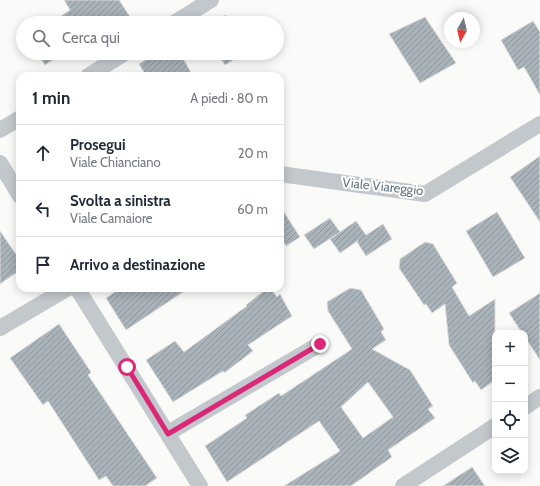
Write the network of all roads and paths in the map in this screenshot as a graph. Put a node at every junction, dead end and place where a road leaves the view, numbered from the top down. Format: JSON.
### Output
{"nodes":[{"id":1,"x":211,"y":0,"type":"edge"},
{"id":2,"x":185,"y":16,"type":"edge"},
{"id":3,"x":114,"y":60,"type":"edge"},
{"id":4,"x":94,"y":72,"type":"edge"},
{"id":5,"x":16,"y":120,"type":"edge"},
{"id":6,"x":540,"y":124,"type":"edge"},
{"id":7,"x":0,"y":130,"type":"edge"},
{"id":8,"x":0,"y":163,"type":"edge"},
{"id":9,"x":284,"y":175,"type":"edge"},
{"id":10,"x":16,"y":189,"type":"edge"},
{"id":11,"x":61,"y":292,"type":"edge"},
{"id":12,"x":79,"y":292,"type":"edge"},
{"id":13,"x":0,"y":328,"type":"edge"},
{"id":14,"x":320,"y":344,"type":"dead end"},
{"id":15,"x":540,"y":397,"type":"edge"},
{"id":16,"x":528,"y":405,"type":"edge"},
{"id":17,"x":492,"y":428,"type":"edge"},
{"id":18,"x":168,"y":434,"type":"junction"},
{"id":19,"x":200,"y":486,"type":"edge"},
{"id":20,"x":403,"y":486,"type":"edge"}],
"edges":[{"from":1,"to":2,"type":"street"},
{"from":3,"to":4,"type":"street"},
{"from":5,"to":7,"type":"street"},
{"from":6,"to":9,"type":"street","name":"Viale Viareggio"},
{"from":8,"to":10,"type":"street"},
{"from":11,"to":13,"type":"street"},
{"from":12,"to":18,"type":"street"},
{"from":14,"to":18,"type":"street"},
{"from":15,"to":16,"type":"street"},
{"from":17,"to":20,"type":"street"},
{"from":18,"to":19,"type":"street"}]}
